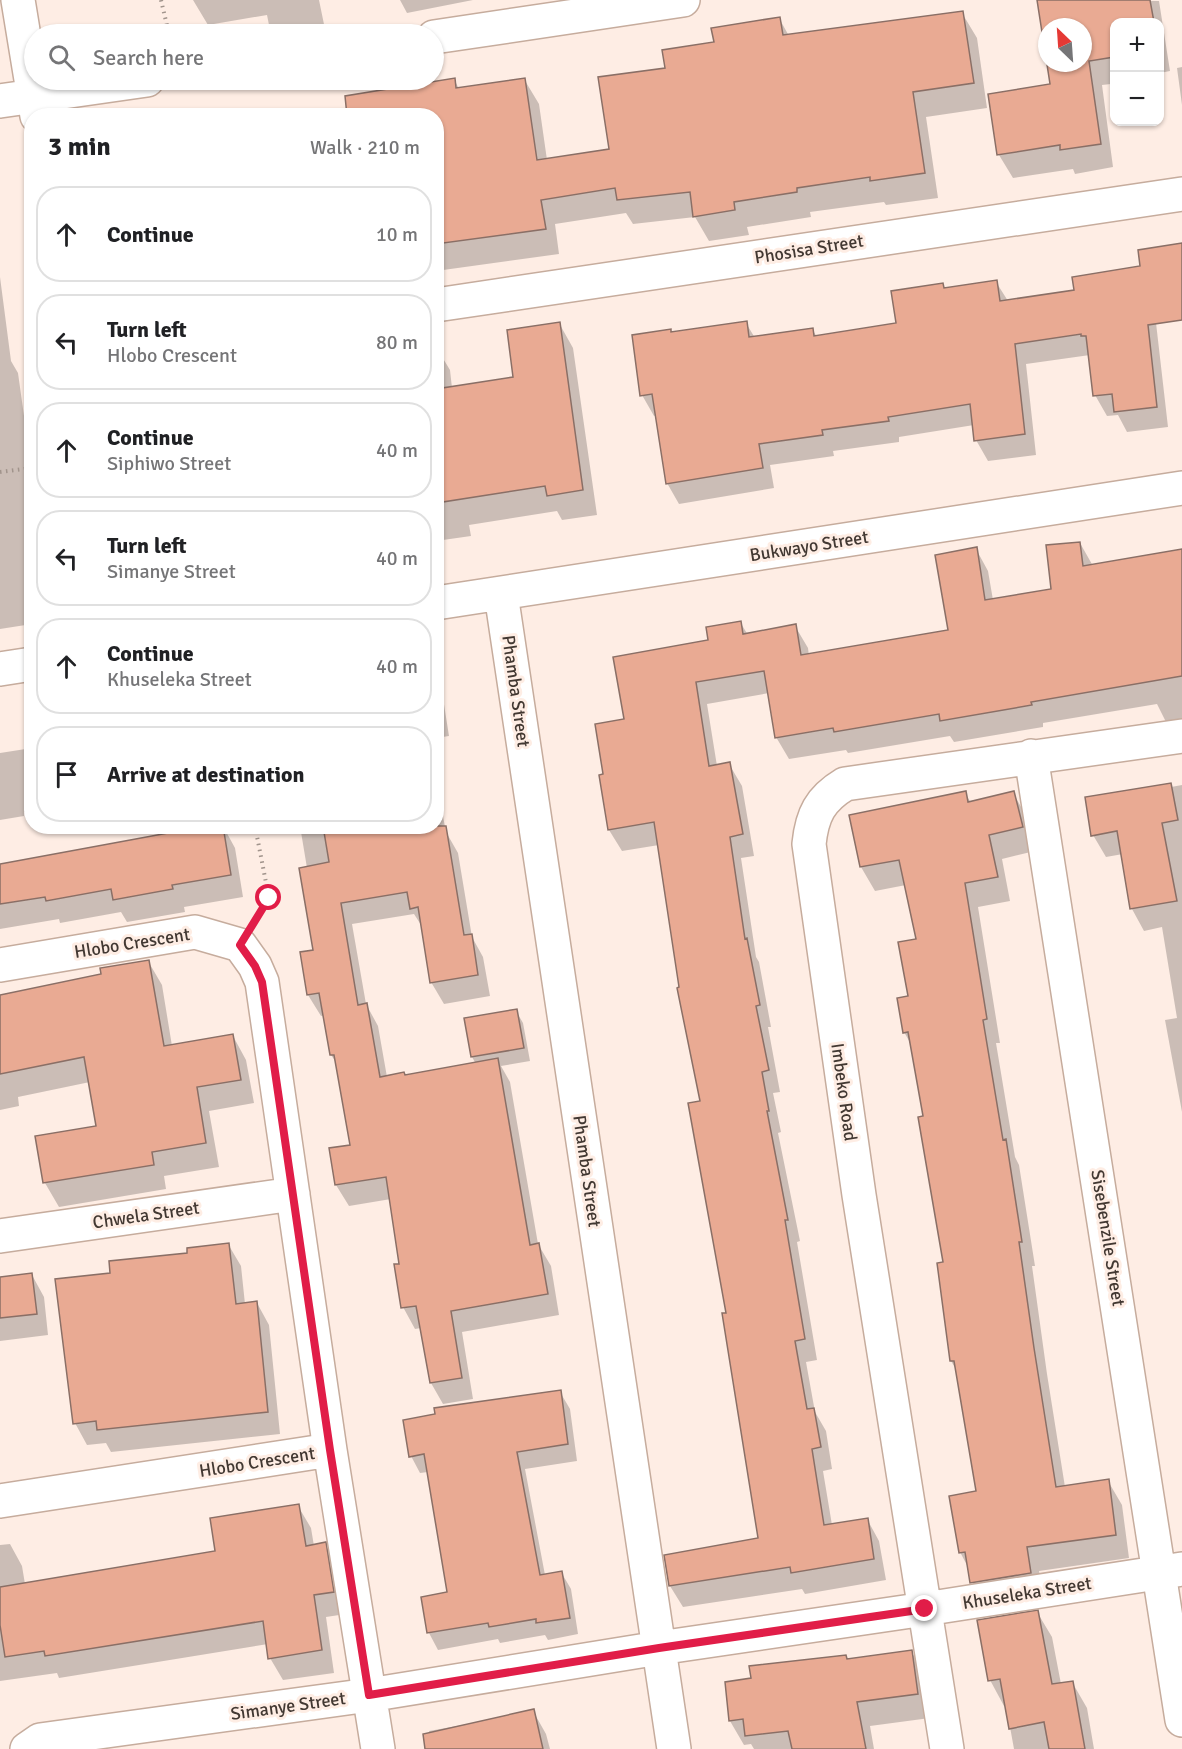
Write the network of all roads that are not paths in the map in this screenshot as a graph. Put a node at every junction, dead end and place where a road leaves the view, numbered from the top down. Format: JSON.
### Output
{"nodes":[{"id":1,"x":18,"y":0,"type":"edge"},
{"id":2,"x":683,"y":0,"type":"edge"},
{"id":3,"x":444,"y":36,"type":"edge"},
{"id":4,"x":24,"y":37,"type":"edge"},
{"id":5,"x":32,"y":90,"type":"edge"},
{"id":6,"x":104,"y":90,"type":"edge"},
{"id":7,"x":0,"y":101,"type":"edge"},
{"id":8,"x":35,"y":106,"type":"edge"},
{"id":9,"x":1182,"y":194,"type":"edge"},
{"id":10,"x":444,"y":304,"type":"edge"},
{"id":11,"x":1182,"y":488,"type":"edge"},
{"id":12,"x":501,"y":594,"type":"junction"},
{"id":13,"x":444,"y":602,"type":"edge"},
{"id":14,"x":24,"y":665,"type":"edge"},
{"id":15,"x":0,"y":669,"type":"edge"},
{"id":16,"x":1182,"y":736,"type":"edge"},
{"id":17,"x":1031,"y":756,"type":"junction"},
{"id":18,"x":0,"y":965,"type":"edge"},
{"id":19,"x":293,"y":1194,"type":"junction"},
{"id":20,"x":0,"y":1236,"type":"edge"},
{"id":21,"x":330,"y":1450,"type":"junction"},
{"id":22,"x":0,"y":1501,"type":"edge"},
{"id":23,"x":1170,"y":1571,"type":"edge"},
{"id":24,"x":925,"y":1609,"type":"junction"},
{"id":25,"x":659,"y":1648,"type":"junction"},
{"id":26,"x":369,"y":1695,"type":"junction"},
{"id":27,"x":1182,"y":1720,"type":"edge"},
{"id":28,"x":27,"y":1749,"type":"edge"},
{"id":29,"x":378,"y":1749,"type":"edge"},
{"id":30,"x":674,"y":1749,"type":"edge"},
{"id":31,"x":947,"y":1749,"type":"edge"}],
"edges":[{"from":1,"to":4,"type":"street"},
{"from":2,"to":3,"type":"street"},
{"from":5,"to":8,"type":"street"},
{"from":6,"to":8,"type":"street"},
{"from":7,"to":8,"type":"street"},
{"from":9,"to":10,"type":"street","name":"Phosisa Street"},
{"from":11,"to":12,"type":"street","name":"Bukwayo Street"},
{"from":12,"to":13,"type":"street","name":"Bukwayo Street"},
{"from":12,"to":25,"type":"street","name":"Phamba Street"},
{"from":14,"to":15,"type":"street"},
{"from":16,"to":17,"type":"street","name":"Imbeko Road"},
{"from":17,"to":23,"type":"street","name":"Sisebenzile Street"},
{"from":17,"to":24,"type":"street","name":"Imbeko Road"},
{"from":18,"to":19,"type":"street","name":"Hlobo Crescent"},
{"from":19,"to":20,"type":"street","name":"Chwela Street"},
{"from":19,"to":21,"type":"street","name":"Hlobo Crescent"},
{"from":21,"to":22,"type":"street","name":"Hlobo Crescent"},
{"from":21,"to":26,"type":"street"},
{"from":23,"to":24,"type":"street","name":"Khuseleka Street"},
{"from":23,"to":27,"type":"street","name":"Sisebenzile Street"},
{"from":24,"to":25,"type":"street","name":"Khuseleka Street"},
{"from":24,"to":31,"type":"street","name":"Imbeko Road"},
{"from":25,"to":26,"type":"street","name":"Simanye Street"},
{"from":25,"to":30,"type":"street","name":"Phamba Street"},
{"from":26,"to":28,"type":"street","name":"Simanye Street"},
{"from":26,"to":29,"type":"street"}]}
